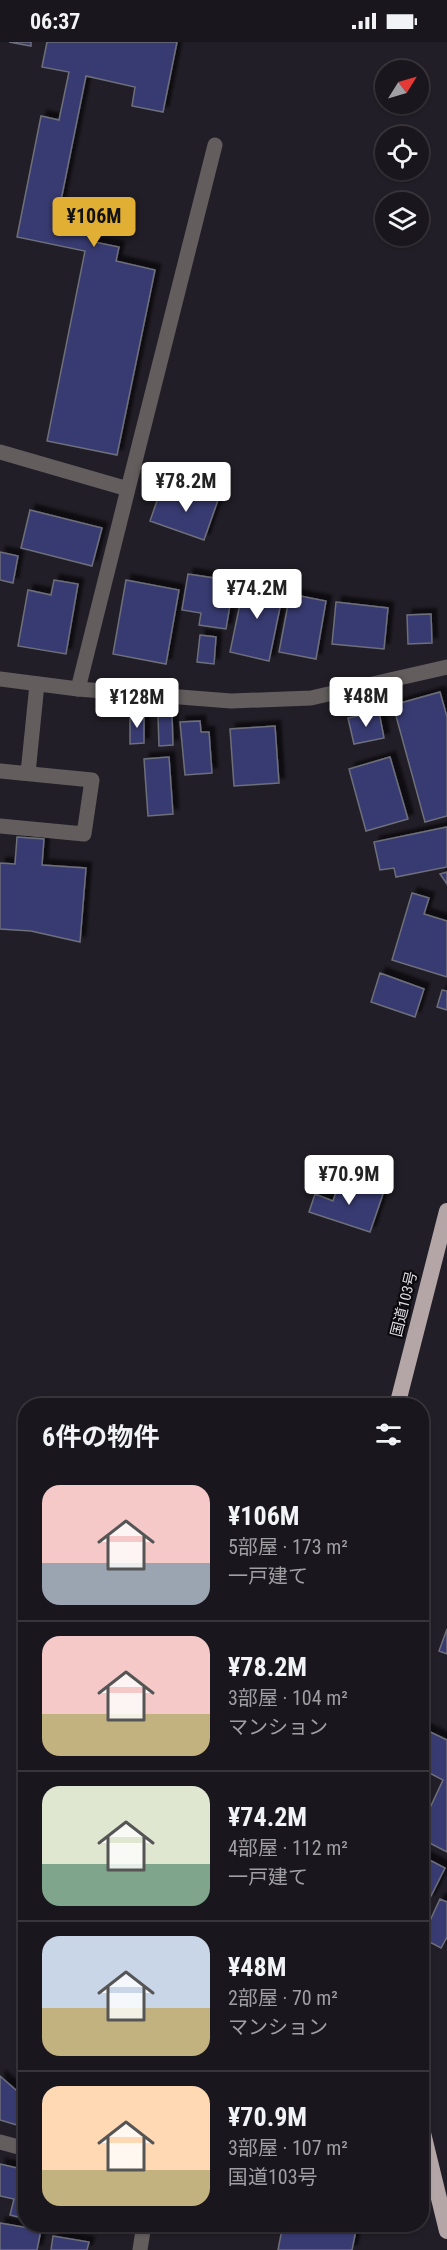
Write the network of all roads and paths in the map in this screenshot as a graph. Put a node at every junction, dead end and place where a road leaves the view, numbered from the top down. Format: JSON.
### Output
{"nodes":[{"id":1,"x":215,"y":145,"type":"dead end"},
{"id":2,"x":0,"y":452,"type":"edge"},
{"id":3,"x":128,"y":489,"type":"junction"},
{"id":4,"x":447,"y":668,"type":"edge"},
{"id":5,"x":0,"y":679,"type":"edge"},
{"id":6,"x":37,"y":684,"type":"junction"},
{"id":7,"x":78,"y":689,"type":"junction"},
{"id":8,"x":0,"y":771,"type":"edge"},
{"id":9,"x":28,"y":773,"type":"junction"},
{"id":10,"x":0,"y":826,"type":"edge"},
{"id":11,"x":447,"y":1211,"type":"edge"},
{"id":12,"x":399,"y":1398,"type":"edge"},
{"id":13,"x":0,"y":2142,"type":"edge"},
{"id":14,"x":18,"y":2147,"type":"edge"},
{"id":15,"x":429,"y":2158,"type":"edge"},
{"id":16,"x":447,"y":2231,"type":"edge"},
{"id":17,"x":143,"y":2232,"type":"edge"},
{"id":18,"x":140,"y":2250,"type":"edge"}],
"edges":[{"from":1,"to":3,"type":"street"},
{"from":2,"to":3,"type":"street"},
{"from":3,"to":7,"type":"street"},
{"from":4,"to":7,"type":"street"},
{"from":5,"to":6,"type":"street"},
{"from":6,"to":7,"type":"street"},
{"from":6,"to":9,"type":"street"},
{"from":8,"to":9,"type":"street"},
{"from":9,"to":10,"type":"street"},
{"from":11,"to":12,"type":"highway","name":"国道103号"},
{"from":13,"to":14,"type":"street"},
{"from":15,"to":16,"type":"highway"},
{"from":17,"to":18,"type":"street"}]}
